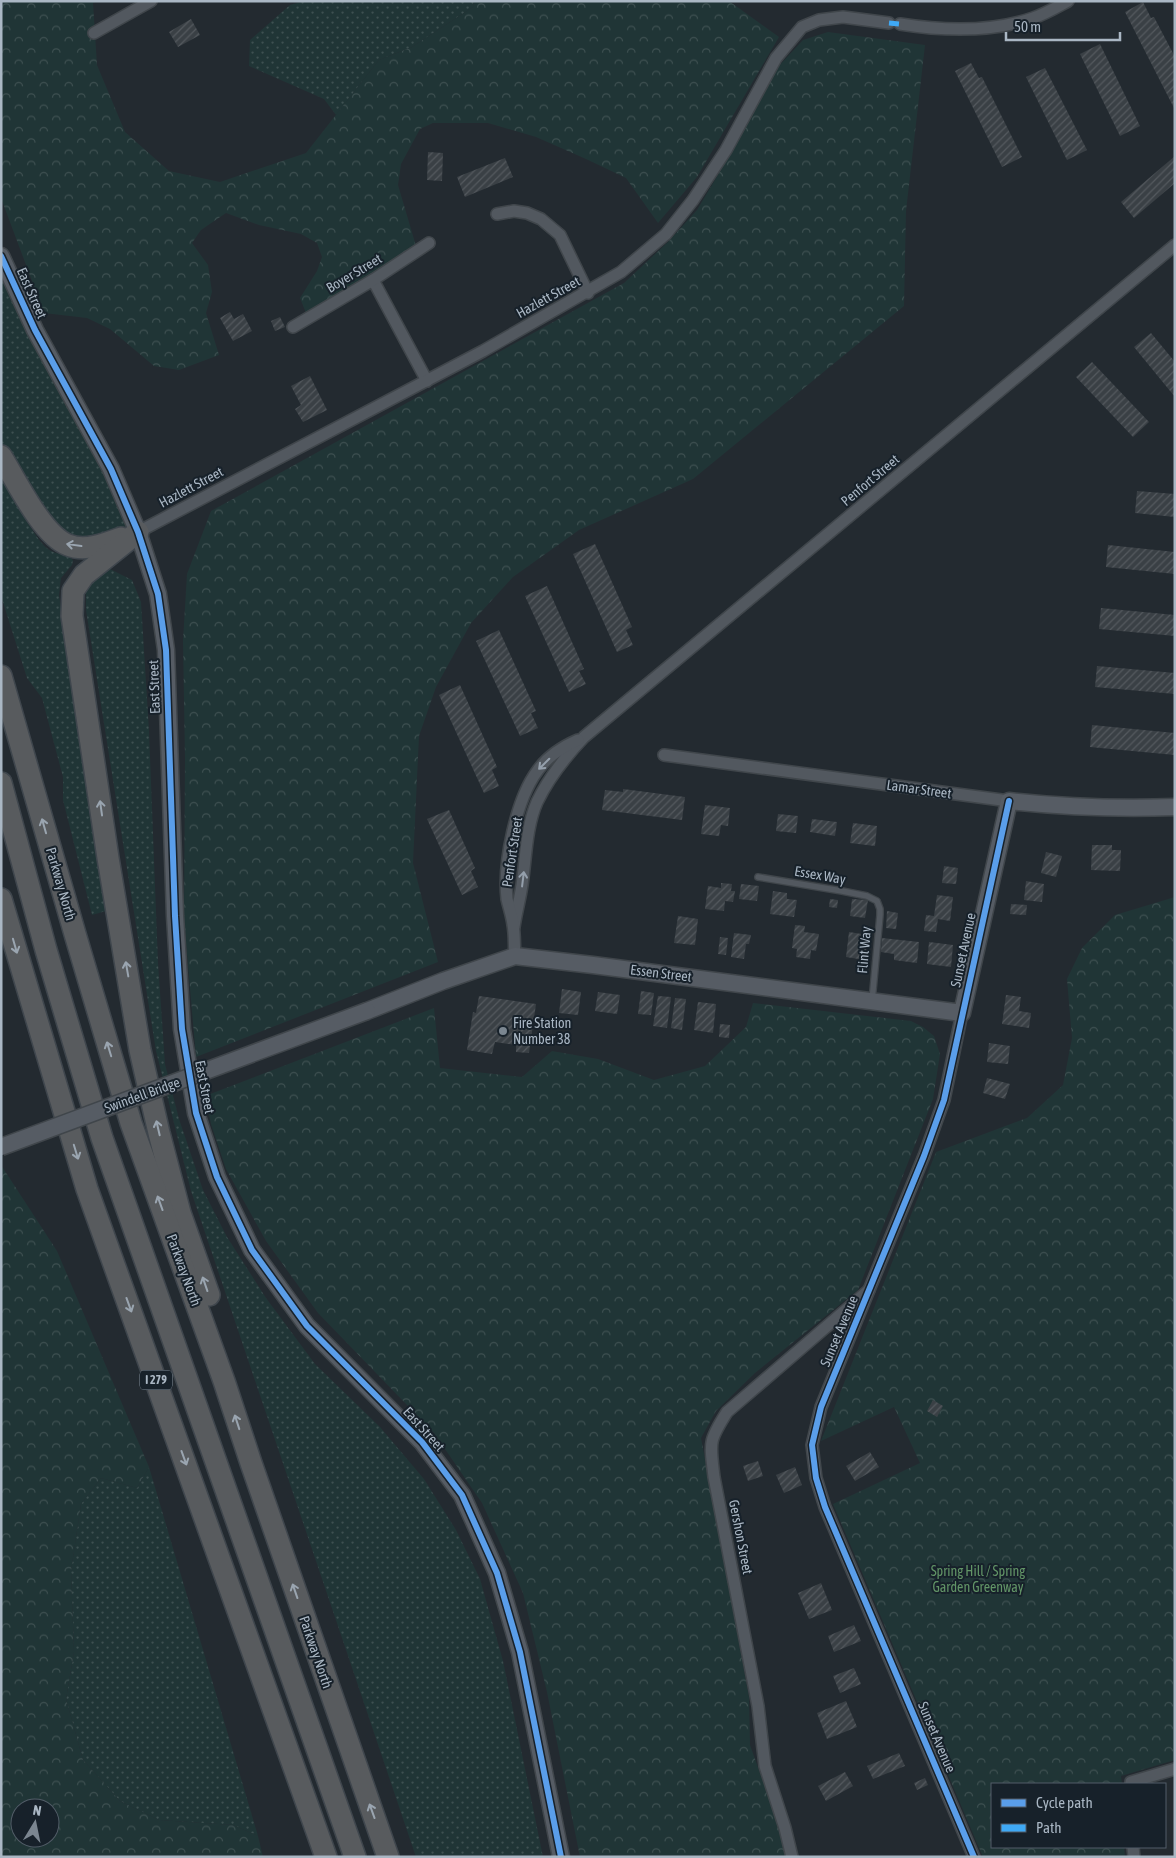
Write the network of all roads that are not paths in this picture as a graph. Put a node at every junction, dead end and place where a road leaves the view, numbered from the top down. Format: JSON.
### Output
{"nodes":[{"id":1,"x":151,"y":1,"type":"edge"},
{"id":2,"x":1068,"y":1,"type":"edge"},
{"id":3,"x":94,"y":33,"type":"dead end"},
{"id":4,"x":497,"y":214,"type":"dead end"},
{"id":5,"x":429,"y":243,"type":"dead end"},
{"id":6,"x":1175,"y":245,"type":"edge"},
{"id":7,"x":1,"y":256,"type":"edge"},
{"id":8,"x":373,"y":280,"type":"junction"},
{"id":9,"x":588,"y":292,"type":"junction"},
{"id":10,"x":293,"y":327,"type":"dead end"},
{"id":11,"x":427,"y":381,"type":"junction"},
{"id":12,"x":1,"y":456,"type":"edge"},
{"id":13,"x":138,"y":532,"type":"junction"},
{"id":14,"x":1,"y":676,"type":"edge"},
{"id":15,"x":584,"y":737,"type":"junction"},
{"id":16,"x":664,"y":755,"type":"dead end"},
{"id":17,"x":1,"y":782,"type":"edge"},
{"id":18,"x":1009,"y":801,"type":"junction"},
{"id":19,"x":1175,"y":807,"type":"edge"},
{"id":20,"x":758,"y":877,"type":"dead end"},
{"id":21,"x":1,"y":899,"type":"edge"},
{"id":22,"x":877,"y":901,"type":"joint"},
{"id":23,"x":514,"y":926,"type":"junction"},
{"id":24,"x":515,"y":956,"type":"junction"},
{"id":25,"x":872,"y":1002,"type":"junction"},
{"id":26,"x":367,"y":1011,"type":"joint"},
{"id":27,"x":962,"y":1013,"type":"junction"},
{"id":28,"x":1,"y":1147,"type":"edge"},
{"id":29,"x":871,"y":1288,"type":"junction"},
{"id":30,"x":224,"y":1381,"type":"junction"},
{"id":31,"x":1175,"y":1769,"type":"edge"},
{"id":32,"x":1131,"y":1783,"type":"edge"},
{"id":33,"x":326,"y":1857,"type":"edge"},
{"id":34,"x":355,"y":1857,"type":"edge"},
{"id":35,"x":388,"y":1857,"type":"edge"},
{"id":36,"x":561,"y":1857,"type":"edge"},
{"id":37,"x":792,"y":1857,"type":"edge"},
{"id":38,"x":974,"y":1857,"type":"edge"}],
"edges":[{"from":1,"to":3,"type":"street"},
{"from":2,"to":9,"type":"street","name":"Hazlett Street"},
{"from":4,"to":9,"type":"street"},
{"from":5,"to":8,"type":"street","name":"Boyer Street"},
{"from":6,"to":15,"type":"street","name":"Penfort Street"},
{"from":7,"to":13,"type":"main road","name":"East Street"},
{"from":8,"to":10,"type":"street","name":"Boyer Street"},
{"from":8,"to":11,"type":"street"},
{"from":9,"to":11,"type":"street","name":"Hazlett Street"},
{"from":11,"to":13,"type":"street","name":"Hazlett Street"},
{"from":13,"to":12,"type":"highway","one_way":true},
{"from":30,"to":13,"type":"highway","one_way":true},
{"from":13,"to":36,"type":"main road","name":"East Street"},
{"from":30,"to":14,"type":"highway","name":"Parkway North","one_way":true},
{"from":23,"to":15,"type":"street","name":"Penfort Street","one_way":true},
{"from":15,"to":23,"type":"street","name":"Penfort Street","one_way":true},
{"from":16,"to":18,"type":"street","name":"Lamar Street"},
{"from":17,"to":34,"type":"highway"},
{"from":18,"to":19,"type":"main road","name":"Lamar Street"},
{"from":18,"to":27,"type":"main road","name":"Sunset Avenue"},
{"from":20,"to":22,"type":"lane","name":"Essex Way"},
{"from":21,"to":33,"type":"highway","number":"I 279","one_way":true},
{"from":22,"to":25,"type":"lane","name":"Flint Way"},
{"from":23,"to":24,"type":"street","name":"Penfort Street"},
{"from":24,"to":25,"type":"main road","name":"Essen Street"},
{"from":24,"to":26,"type":"main road","name":"Essen Street"},
{"from":25,"to":27,"type":"main road","name":"Essen Street"},
{"from":26,"to":28,"type":"main road","name":"Swindell Bridge","bridge":true},
{"from":27,"to":29,"type":"street","name":"Sunset Avenue"},
{"from":29,"to":37,"type":"street","name":"Gershon Street"},
{"from":29,"to":38,"type":"street","name":"Sunset Avenue"},
{"from":35,"to":30,"type":"highway","name":"Parkway North","one_way":true},
{"from":31,"to":32,"type":"street"}]}
